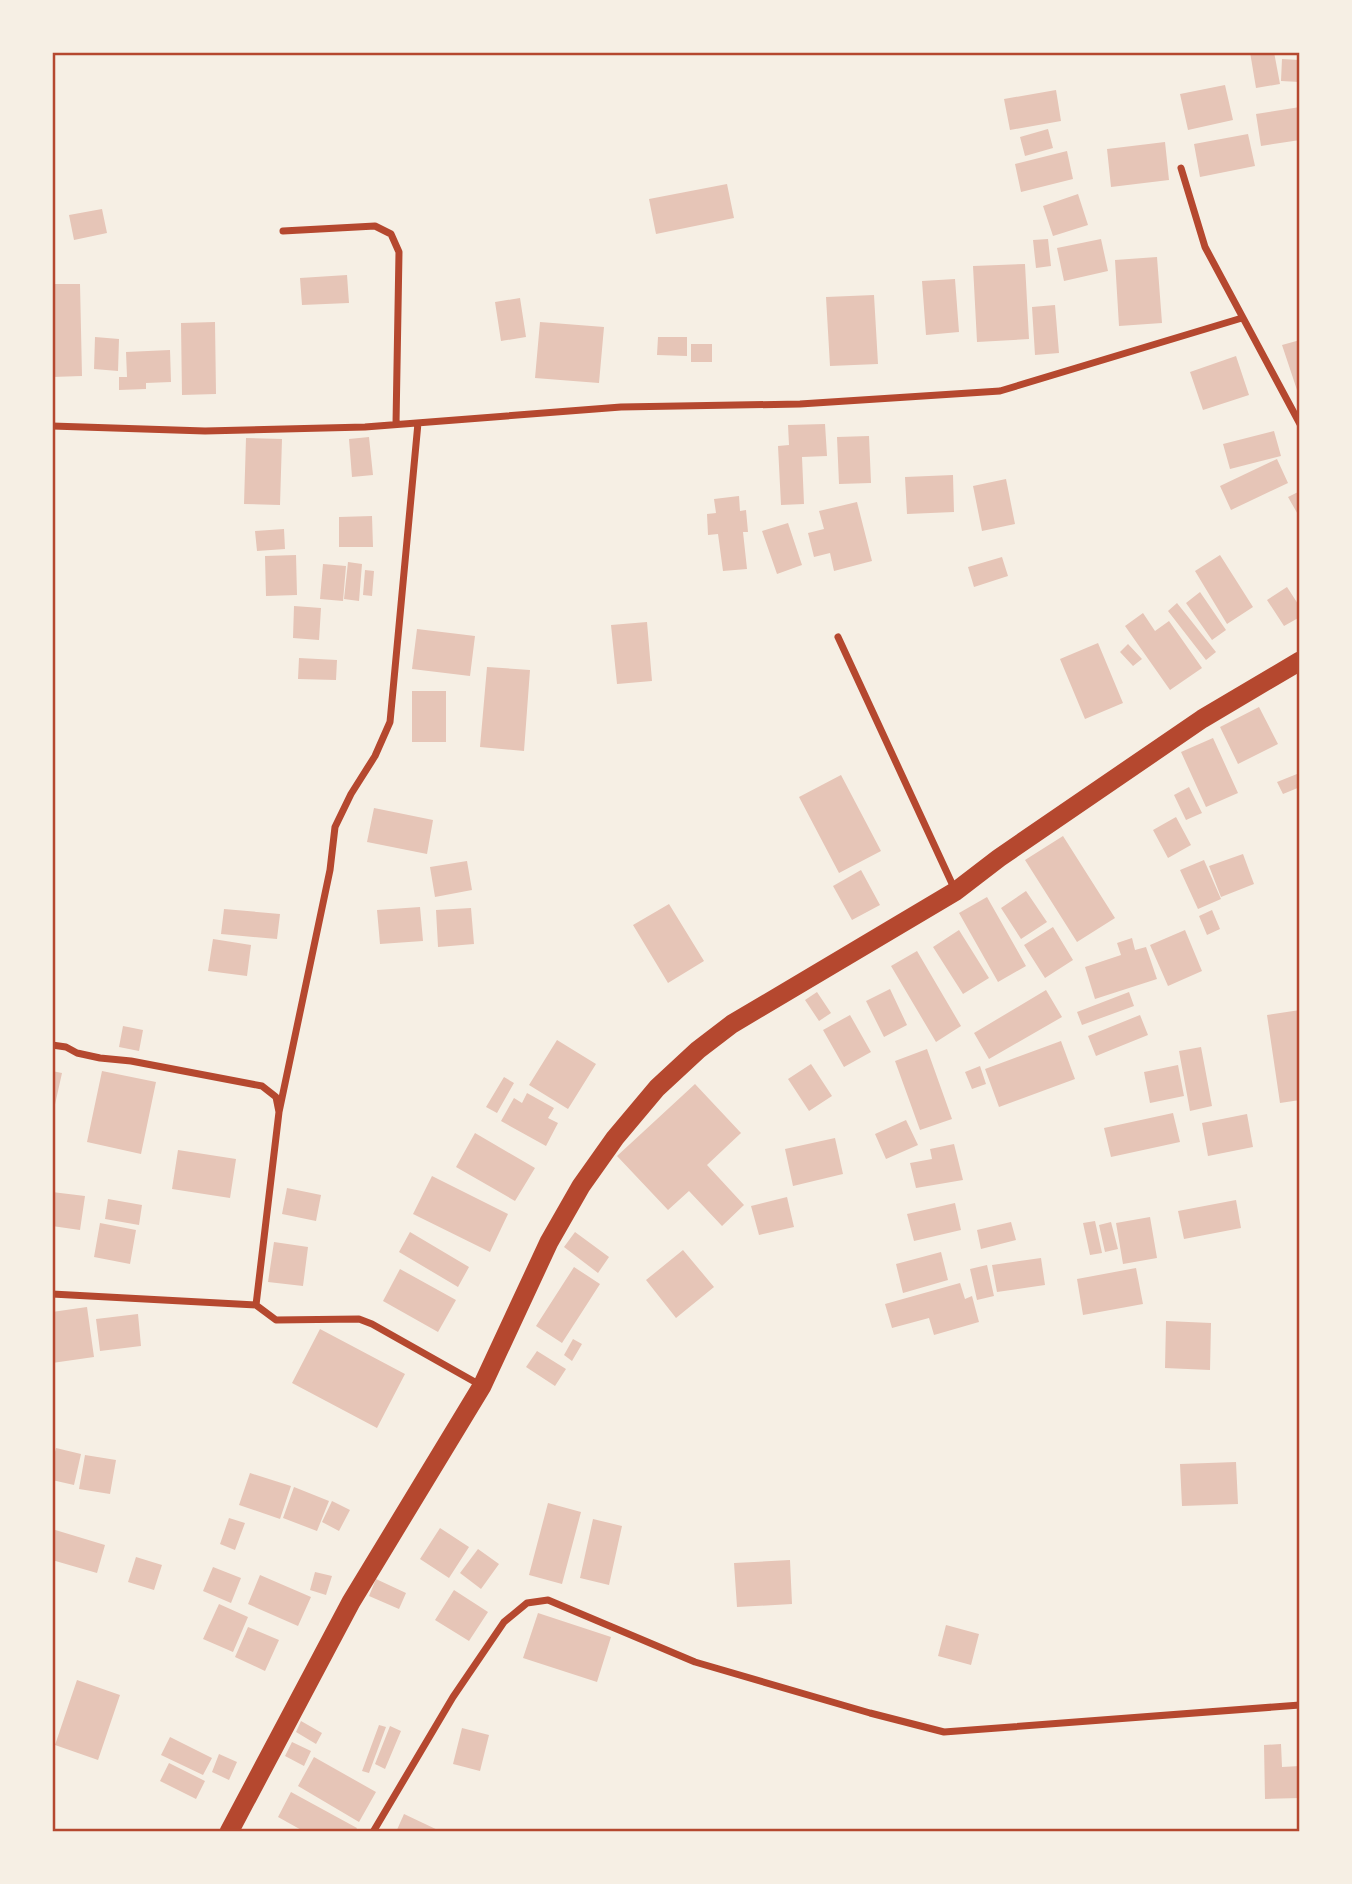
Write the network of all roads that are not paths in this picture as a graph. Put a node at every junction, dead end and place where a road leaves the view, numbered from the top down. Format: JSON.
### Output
{"nodes":[{"id":1,"x":1181,"y":168,"type":"dead end"},
{"id":2,"x":283,"y":231,"type":"dead end"},
{"id":3,"x":1242,"y":318,"type":"junction"},
{"id":4,"x":418,"y":423,"type":"junction"},
{"id":5,"x":396,"y":424,"type":"junction"},
{"id":6,"x":1300,"y":424,"type":"edge"},
{"id":7,"x":52,"y":426,"type":"edge"},
{"id":8,"x":838,"y":637,"type":"dead end"},
{"id":9,"x":1300,"y":661,"type":"edge"},
{"id":10,"x":956,"y":891,"type":"junction"},
{"id":11,"x":52,"y":1045,"type":"edge"},
{"id":12,"x":279,"y":1112,"type":"junction"},
{"id":13,"x":52,"y":1294,"type":"edge"},
{"id":14,"x":256,"y":1306,"type":"junction"},
{"id":15,"x":482,"y":1386,"type":"junction"},
{"id":16,"x":1300,"y":1705,"type":"edge"},
{"id":17,"x":229,"y":1832,"type":"edge"},
{"id":18,"x":373,"y":1832,"type":"edge"}],
"edges":[{"from":1,"to":3,"type":"street"},
{"from":2,"to":5,"type":"street"},
{"from":3,"to":4,"type":"street"},
{"from":3,"to":6,"type":"street"},
{"from":4,"to":5,"type":"street"},
{"from":4,"to":12,"type":"street"},
{"from":5,"to":7,"type":"street"},
{"from":8,"to":10,"type":"street"},
{"from":9,"to":10,"type":"highway"},
{"from":10,"to":15,"type":"highway"},
{"from":11,"to":12,"type":"street"},
{"from":12,"to":14,"type":"street"},
{"from":13,"to":14,"type":"street"},
{"from":14,"to":15,"type":"street"},
{"from":15,"to":17,"type":"highway"},
{"from":16,"to":18,"type":"street"}]}
